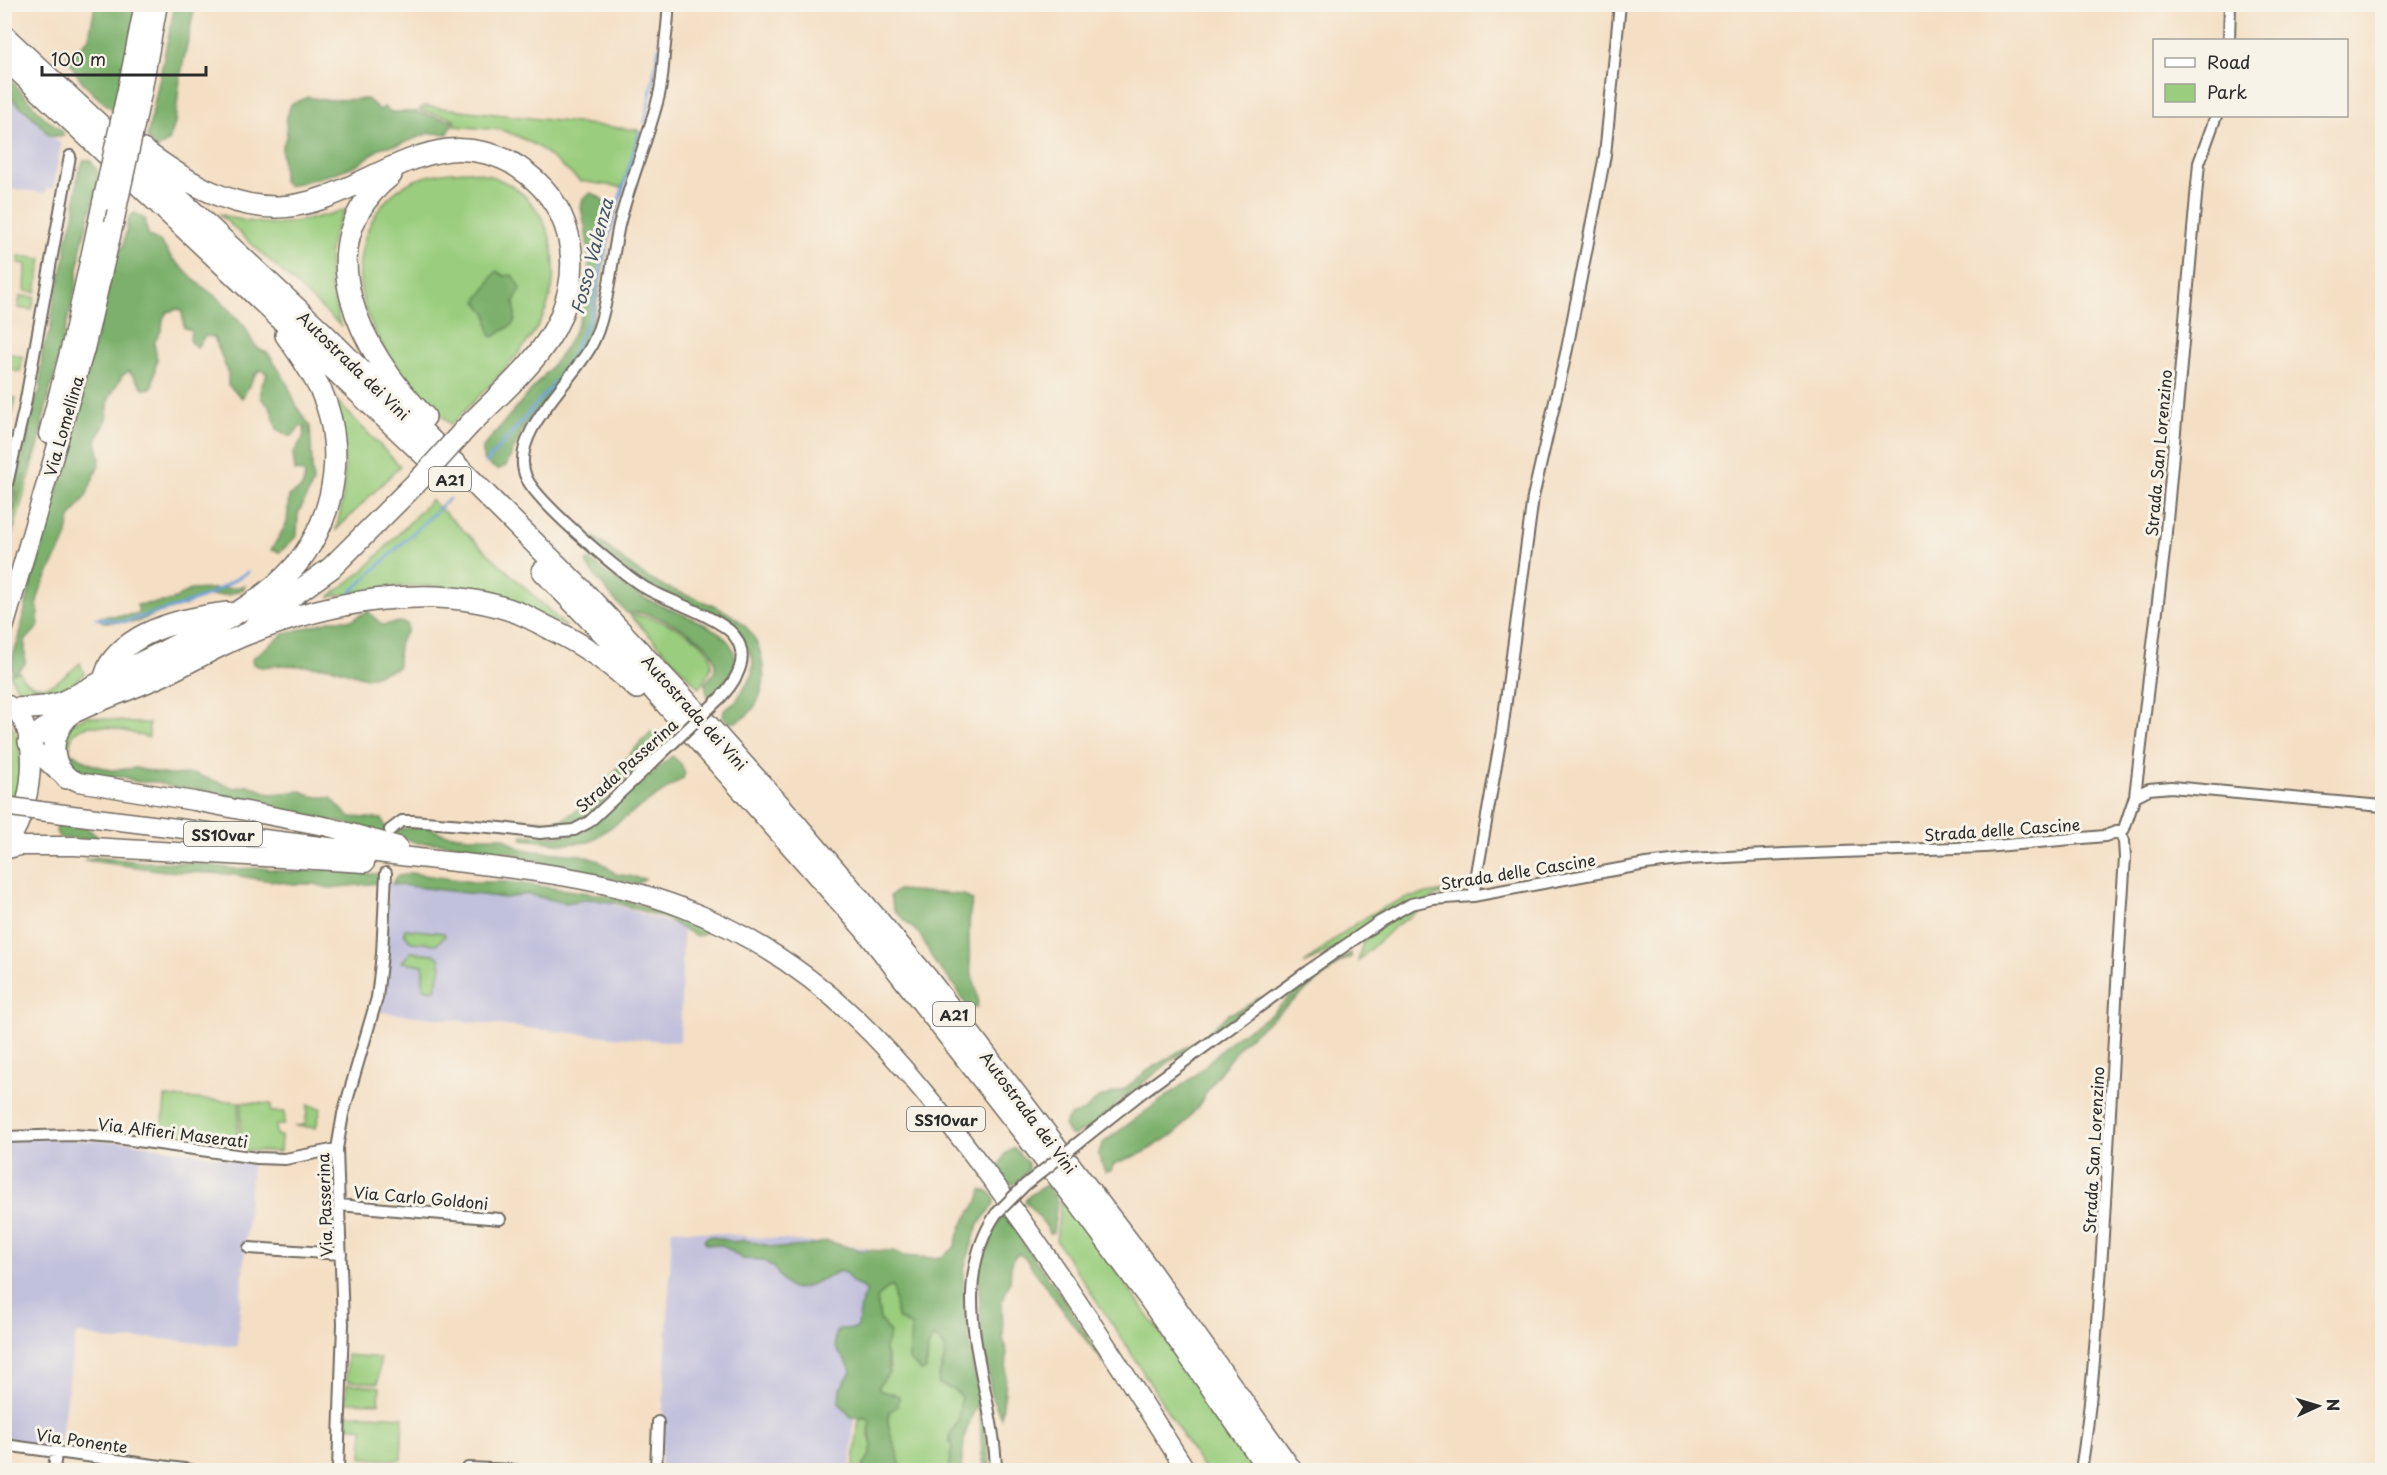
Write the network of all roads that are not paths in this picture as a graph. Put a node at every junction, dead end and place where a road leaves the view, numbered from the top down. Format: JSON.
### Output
{"nodes":[{"id":1,"x":144,"y":4,"type":"edge"},
{"id":2,"x":158,"y":4,"type":"edge"},
{"id":3,"x":668,"y":4,"type":"edge"},
{"id":4,"x":1620,"y":4,"type":"edge"},
{"id":5,"x":2230,"y":4,"type":"edge"},
{"id":6,"x":4,"y":36,"type":"edge"},
{"id":7,"x":2229,"y":39,"type":"edge"},
{"id":8,"x":4,"y":57,"type":"edge"},
{"id":9,"x":46,"y":75,"type":"junction"},
{"id":10,"x":135,"y":89,"type":"junction"},
{"id":11,"x":2216,"y":117,"type":"edge"},
{"id":12,"x":70,"y":156,"type":"dead end"},
{"id":13,"x":416,"y":158,"type":"junction"},
{"id":14,"x":168,"y":210,"type":"junction"},
{"id":15,"x":4,"y":497,"type":"edge"},
{"id":16,"x":4,"y":584,"type":"edge"},
{"id":17,"x":580,"y":588,"type":"junction"},
{"id":18,"x":288,"y":599,"type":"junction"},
{"id":19,"x":237,"y":612,"type":"junction"},
{"id":20,"x":4,"y":628,"type":"edge"},
{"id":21,"x":208,"y":629,"type":"junction"},
{"id":22,"x":243,"y":636,"type":"junction"},
{"id":23,"x":104,"y":681,"type":"junction"},
{"id":24,"x":4,"y":688,"type":"edge"},
{"id":25,"x":10,"y":706,"type":"edge"},
{"id":26,"x":79,"y":710,"type":"junction"},
{"id":27,"x":30,"y":744,"type":"junction"},
{"id":28,"x":67,"y":778,"type":"junction"},
{"id":29,"x":2135,"y":796,"type":"junction"},
{"id":30,"x":4,"y":806,"type":"edge"},
{"id":31,"x":2382,"y":806,"type":"edge"},
{"id":32,"x":390,"y":830,"type":"dead end"},
{"id":33,"x":2120,"y":832,"type":"junction"},
{"id":34,"x":4,"y":848,"type":"edge"},
{"id":35,"x":410,"y":857,"type":"junction"},
{"id":36,"x":386,"y":873,"type":"dead end"},
{"id":37,"x":1473,"y":896,"type":"junction"},
{"id":38,"x":866,"y":930,"type":"junction"},
{"id":39,"x":4,"y":1137,"type":"edge"},
{"id":40,"x":337,"y":1149,"type":"junction"},
{"id":41,"x":339,"y":1205,"type":"junction"},
{"id":42,"x":500,"y":1219,"type":"dead end"},
{"id":43,"x":249,"y":1248,"type":"dead end"},
{"id":44,"x":341,"y":1254,"type":"junction"},
{"id":45,"x":658,"y":1422,"type":"dead end"},
{"id":46,"x":4,"y":1445,"type":"edge"},
{"id":47,"x":56,"y":1452,"type":"junction"},
{"id":48,"x":468,"y":1468,"type":"dead end"},
{"id":49,"x":54,"y":1470,"type":"edge"},
{"id":50,"x":191,"y":1470,"type":"edge"},
{"id":51,"x":338,"y":1470,"type":"edge"},
{"id":52,"x":515,"y":1470,"type":"edge"},
{"id":53,"x":656,"y":1470,"type":"edge"},
{"id":54,"x":996,"y":1470,"type":"edge"},
{"id":55,"x":1186,"y":1470,"type":"edge"},
{"id":56,"x":1269,"y":1470,"type":"edge"},
{"id":57,"x":1291,"y":1470,"type":"edge"},
{"id":58,"x":2081,"y":1470,"type":"edge"}],
"edges":[{"from":1,"to":10,"type":"main road"},
{"from":2,"to":10,"type":"main road"},
{"from":3,"to":32,"type":"street","name":"Strada Passerina","bridge":true},
{"from":4,"to":37,"type":"street"},
{"from":5,"to":7,"type":"street"},
{"from":6,"to":9,"type":"highway","name":"Autostrada dei Vini","number":"A21"},
{"from":8,"to":14,"type":"highway","name":"Autostrada dei Vini","number":"A21"},
{"from":9,"to":13,"type":"highway"},
{"from":9,"to":17,"type":"highway","name":"Autostrada dei Vini","number":"A21"},
{"from":10,"to":16,"type":"main road","name":"Via Lomellina","bridge":true},
{"from":10,"to":20,"type":"main road","name":"Via Lomellina","bridge":true},
{"from":11,"to":29,"type":"street","name":"Strada San Lorenzino"},
{"from":12,"to":15,"type":"street"},
{"from":13,"to":17,"type":"highway"},
{"from":13,"to":18,"type":"highway","bridge":true},
{"from":14,"to":19,"type":"highway"},
{"from":14,"to":38,"type":"highway","name":"Autostrada dei Vini","number":"A21"},
{"from":17,"to":57,"type":"highway","name":"Autostrada dei Vini","number":"A21"},
{"from":18,"to":21,"type":"highway"},
{"from":18,"to":22,"type":"highway"},
{"from":19,"to":21,"type":"highway"},
{"from":19,"to":23,"type":"highway"},
{"from":21,"to":23,"type":"highway"},
{"from":22,"to":26,"type":"highway"},
{"from":22,"to":38,"type":"highway"},
{"from":23,"to":25,"type":"highway"},
{"from":24,"to":25,"type":"main road"},
{"from":25,"to":27,"type":"main road"},
{"from":26,"to":27,"type":"highway"},
{"from":26,"to":28,"type":"highway"},
{"from":27,"to":28,"type":"main road"},
{"from":27,"to":34,"type":"main road"},
{"from":28,"to":35,"type":"main road"},
{"from":29,"to":31,"type":"street"},
{"from":29,"to":33,"type":"street"},
{"from":30,"to":35,"type":"main road","number":"SS10var","bridge":true},
{"from":33,"to":37,"type":"street","name":"Strada delle Cascine"},
{"from":33,"to":58,"type":"street","name":"Strada San Lorenzino"},
{"from":34,"to":35,"type":"main road"},
{"from":35,"to":55,"type":"main road","number":"SS10var"},
{"from":36,"to":40,"type":"street","name":"Via Passerina"},
{"from":37,"to":54,"type":"street","name":"Strada delle Cascine","bridge":true},
{"from":38,"to":56,"type":"highway","name":"Autostrada dei Vini","number":"A21"},
{"from":39,"to":40,"type":"street","name":"Via Alfieri Maserati"},
{"from":40,"to":41,"type":"street","name":"Via Passerina"},
{"from":41,"to":42,"type":"street","name":"Via Carlo Goldoni"},
{"from":41,"to":44,"type":"street","name":"Via Passerina"},
{"from":43,"to":44,"type":"street"},
{"from":44,"to":51,"type":"street","name":"Via Passerina"},
{"from":45,"to":53,"type":"street"},
{"from":46,"to":47,"type":"street","name":"Via Ponente"},
{"from":47,"to":49,"type":"street"},
{"from":47,"to":50,"type":"street","name":"Via Ponente"},
{"from":48,"to":52,"type":"street"}]}
